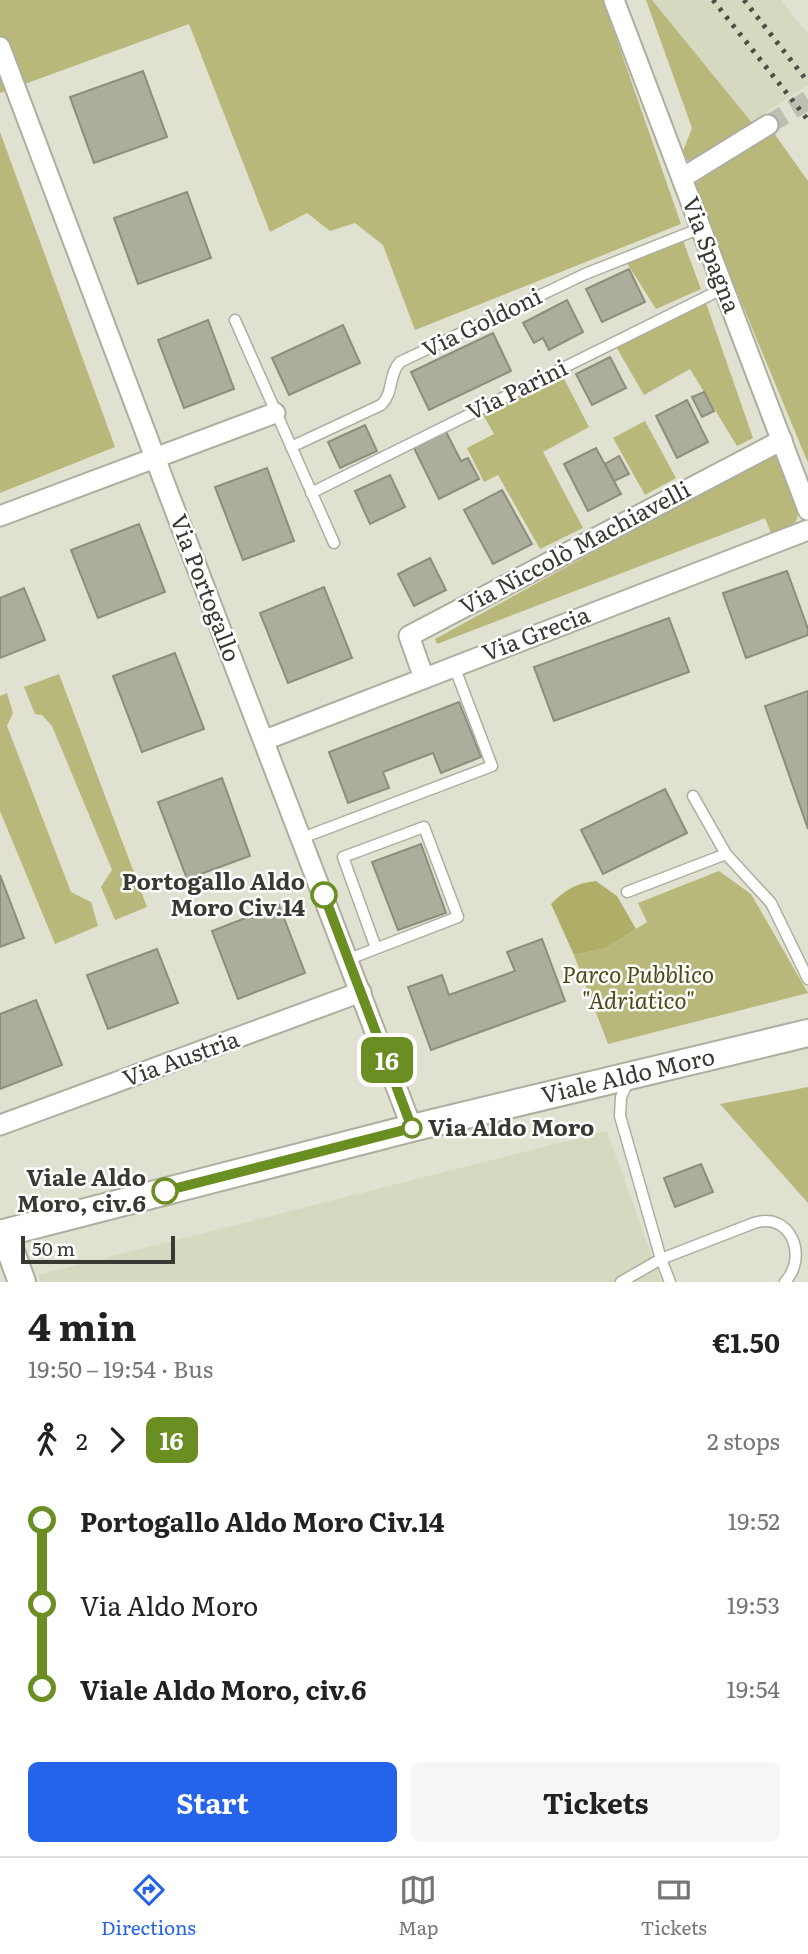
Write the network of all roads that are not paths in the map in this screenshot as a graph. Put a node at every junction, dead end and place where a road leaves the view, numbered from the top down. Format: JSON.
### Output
{"nodes":[{"id":1,"x":614,"y":0,"type":"edge"},
{"id":2,"x":0,"y":47,"type":"edge"},
{"id":3,"x":768,"y":125,"type":"tunnel mouth"},
{"id":4,"x":682,"y":178,"type":"junction"},
{"id":5,"x":701,"y":228,"type":"junction"},
{"id":6,"x":724,"y":288,"type":"junction"},
{"id":7,"x":235,"y":320,"type":"dead end"},
{"id":8,"x":272,"y":406,"type":"junction"},
{"id":9,"x":782,"y":440,"type":"junction"},
{"id":10,"x":290,"y":447,"type":"junction"},
{"id":11,"x":155,"y":458,"type":"junction"},
{"id":12,"x":311,"y":493,"type":"junction"},
{"id":13,"x":808,"y":510,"type":"edge"},
{"id":14,"x":0,"y":516,"type":"edge"},
{"id":15,"x":808,"y":530,"type":"edge"},
{"id":16,"x":334,"y":543,"type":"dead end"},
{"id":17,"x":454,"y":666,"type":"junction"},
{"id":18,"x":424,"y":677,"type":"junction"},
{"id":19,"x":265,"y":740,"type":"junction"},
{"id":20,"x":693,"y":796,"type":"dead end"},
{"id":21,"x":302,"y":838,"type":"junction"},
{"id":22,"x":726,"y":854,"type":"junction"},
{"id":23,"x":627,"y":892,"type":"dead end"},
{"id":24,"x":376,"y":948,"type":"junction"},
{"id":25,"x":349,"y":959,"type":"junction"},
{"id":26,"x":808,"y":979,"type":"edge"},
{"id":27,"x":362,"y":992,"type":"junction"},
{"id":28,"x":808,"y":1033,"type":"edge"},
{"id":29,"x":631,"y":1075,"type":"junction"},
{"id":30,"x":0,"y":1125,"type":"edge"},
{"id":31,"x":412,"y":1128,"type":"junction"},
{"id":32,"x":1,"y":1230,"type":"edge"},
{"id":33,"x":661,"y":1259,"type":"junction"},
{"id":34,"x":803,"y":1267,"type":"edge"},
{"id":35,"x":634,"y":1278,"type":"edge"},
{"id":36,"x":22,"y":1282,"type":"edge"},
{"id":37,"x":621,"y":1282,"type":"edge"},
{"id":38,"x":670,"y":1282,"type":"edge"},
{"id":39,"x":785,"y":1282,"type":"edge"}],
"edges":[{"from":1,"to":4,"type":"street","name":"Via Spagna"},
{"from":2,"to":11,"type":"street","name":"Via Portogallo"},
{"from":3,"to":4,"type":"street"},
{"from":4,"to":5,"type":"street","name":"Via Spagna"},
{"from":5,"to":6,"type":"street","name":"Via Spagna"},
{"from":5,"to":10,"type":"lane","name":"Via Goldoni"},
{"from":6,"to":9,"type":"street","name":"Via Spagna"},
{"from":6,"to":12,"type":"lane","name":"Via Parini"},
{"from":7,"to":8,"type":"lane"},
{"from":8,"to":10,"type":"lane"},
{"from":8,"to":11,"type":"street"},
{"from":9,"to":13,"type":"street","name":"Via Spagna"},
{"from":9,"to":18,"type":"street","name":"Via Niccolò Machiavelli"},
{"from":10,"to":12,"type":"lane"},
{"from":11,"to":14,"type":"street"},
{"from":11,"to":19,"type":"street","name":"Via Portogallo"},
{"from":12,"to":16,"type":"lane"},
{"from":15,"to":17,"type":"street","name":"Via Grecia"},
{"from":17,"to":18,"type":"street","name":"Via Grecia"},
{"from":17,"to":21,"type":"lane"},
{"from":18,"to":19,"type":"street","name":"Via Grecia"},
{"from":19,"to":21,"type":"street","name":"Via Portogallo"},
{"from":20,"to":22,"type":"lane"},
{"from":21,"to":25,"type":"street","name":"Via Portogallo"},
{"from":22,"to":23,"type":"lane"},
{"from":22,"to":26,"type":"lane"},
{"from":24,"to":24,"type":"lane"},
{"from":24,"to":25,"type":"lane"},
{"from":25,"to":27,"type":"street","name":"Via Portogallo"},
{"from":27,"to":30,"type":"street","name":"Via Austria"},
{"from":27,"to":31,"type":"street","name":"Via Portogallo"},
{"from":28,"to":29,"type":"street","name":"Viale Aldo Moro"},
{"from":29,"to":31,"type":"street","name":"Viale Aldo Moro"},
{"from":29,"to":33,"type":"lane"},
{"from":31,"to":32,"type":"street","name":"Viale Aldo Moro"},
{"from":32,"to":36,"type":"street"},
{"from":33,"to":34,"type":"lane"},
{"from":33,"to":35,"type":"lane"},
{"from":33,"to":38,"type":"lane"},
{"from":34,"to":39,"type":"lane"},
{"from":35,"to":37,"type":"lane"}]}
